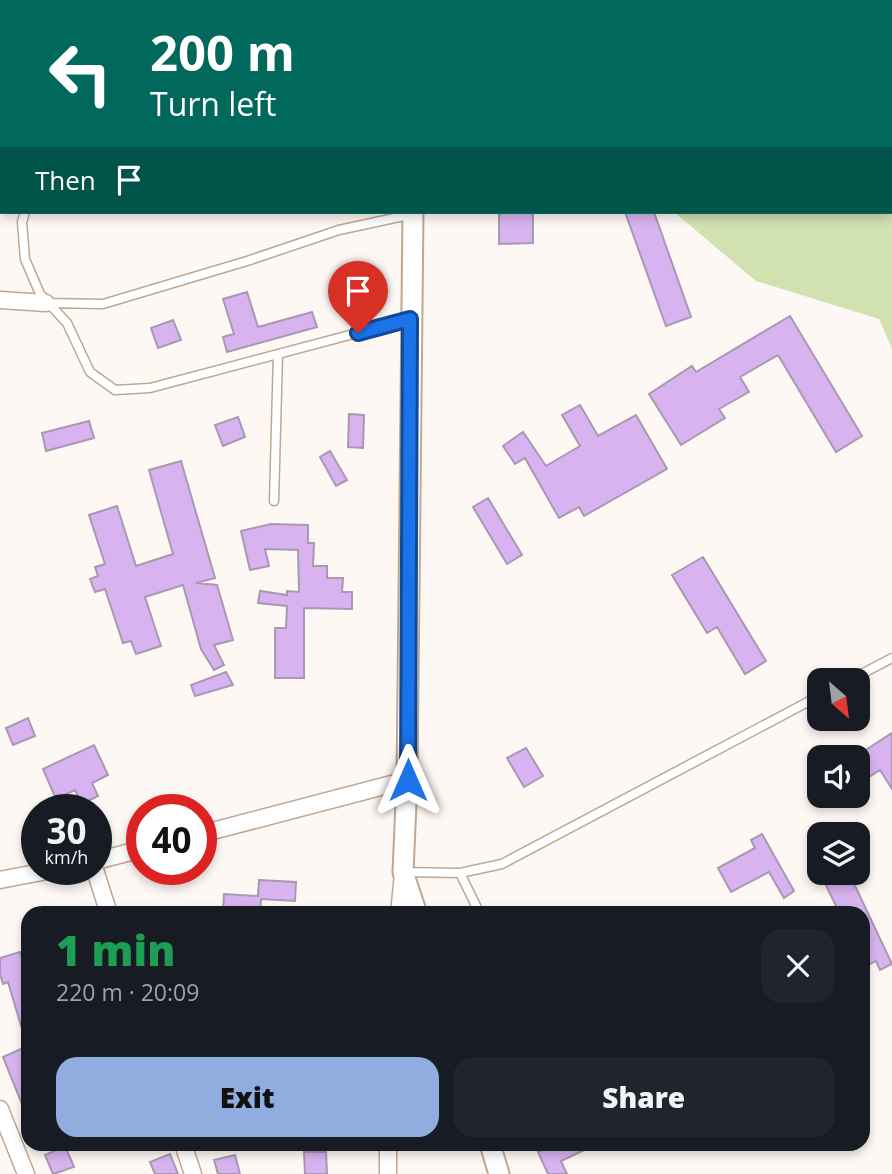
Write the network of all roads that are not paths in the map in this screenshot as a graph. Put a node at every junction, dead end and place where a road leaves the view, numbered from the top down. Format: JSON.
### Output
{"nodes":[{"id":1,"x":24,"y":214,"type":"edge"},
{"id":2,"x":408,"y":214,"type":"edge"},
{"id":3,"x":413,"y":214,"type":"edge"},
{"id":4,"x":0,"y":300,"type":"edge"},
{"id":5,"x":46,"y":303,"type":"junction"},
{"id":6,"x":410,"y":319,"type":"junction"},
{"id":7,"x":278,"y":354,"type":"junction"},
{"id":8,"x":274,"y":501,"type":"dead end"},
{"id":9,"x":892,"y":657,"type":"edge"},
{"id":10,"x":870,"y":669,"type":"edge"},
{"id":11,"x":807,"y":702,"type":"edge"},
{"id":12,"x":408,"y":780,"type":"junction"},
{"id":13,"x":217,"y":830,"type":"edge"},
{"id":14,"x":403,"y":872,"type":"junction"},
{"id":15,"x":460,"y":873,"type":"junction"},
{"id":16,"x":21,"y":876,"type":"edge"},
{"id":17,"x":0,"y":880,"type":"edge"},
{"id":18,"x":100,"y":885,"type":"edge"},
{"id":19,"x":106,"y":906,"type":"edge"},
{"id":20,"x":400,"y":906,"type":"edge"},
{"id":21,"x":414,"y":906,"type":"edge"},
{"id":22,"x":476,"y":906,"type":"edge"},
{"id":23,"x":0,"y":1109,"type":"edge"},
{"id":24,"x":185,"y":1151,"type":"edge"},
{"id":25,"x":388,"y":1151,"type":"edge"},
{"id":26,"x":492,"y":1151,"type":"edge"},
{"id":27,"x":26,"y":1174,"type":"edge"},
{"id":28,"x":192,"y":1174,"type":"edge"},
{"id":29,"x":388,"y":1174,"type":"edge"},
{"id":30,"x":499,"y":1174,"type":"edge"}],
"edges":[{"from":1,"to":5,"type":"lane"},
{"from":2,"to":5,"type":"lane"},
{"from":3,"to":6,"type":"street"},
{"from":4,"to":5,"type":"street"},
{"from":5,"to":7,"type":"lane"},
{"from":6,"to":7,"type":"lane"},
{"from":6,"to":12,"type":"street"},
{"from":7,"to":8,"type":"lane"},
{"from":9,"to":10,"type":"lane"},
{"from":11,"to":15,"type":"lane"},
{"from":12,"to":13,"type":"street"},
{"from":12,"to":14,"type":"street"},
{"from":14,"to":15,"type":"lane"},
{"from":14,"to":20,"type":"street"},
{"from":14,"to":21,"type":"street"},
{"from":15,"to":22,"type":"lane"},
{"from":16,"to":17,"type":"street"},
{"from":18,"to":19,"type":"street"},
{"from":23,"to":27,"type":"street"},
{"from":24,"to":28,"type":"street"},
{"from":25,"to":29,"type":"street"},
{"from":26,"to":30,"type":"street"}]}
